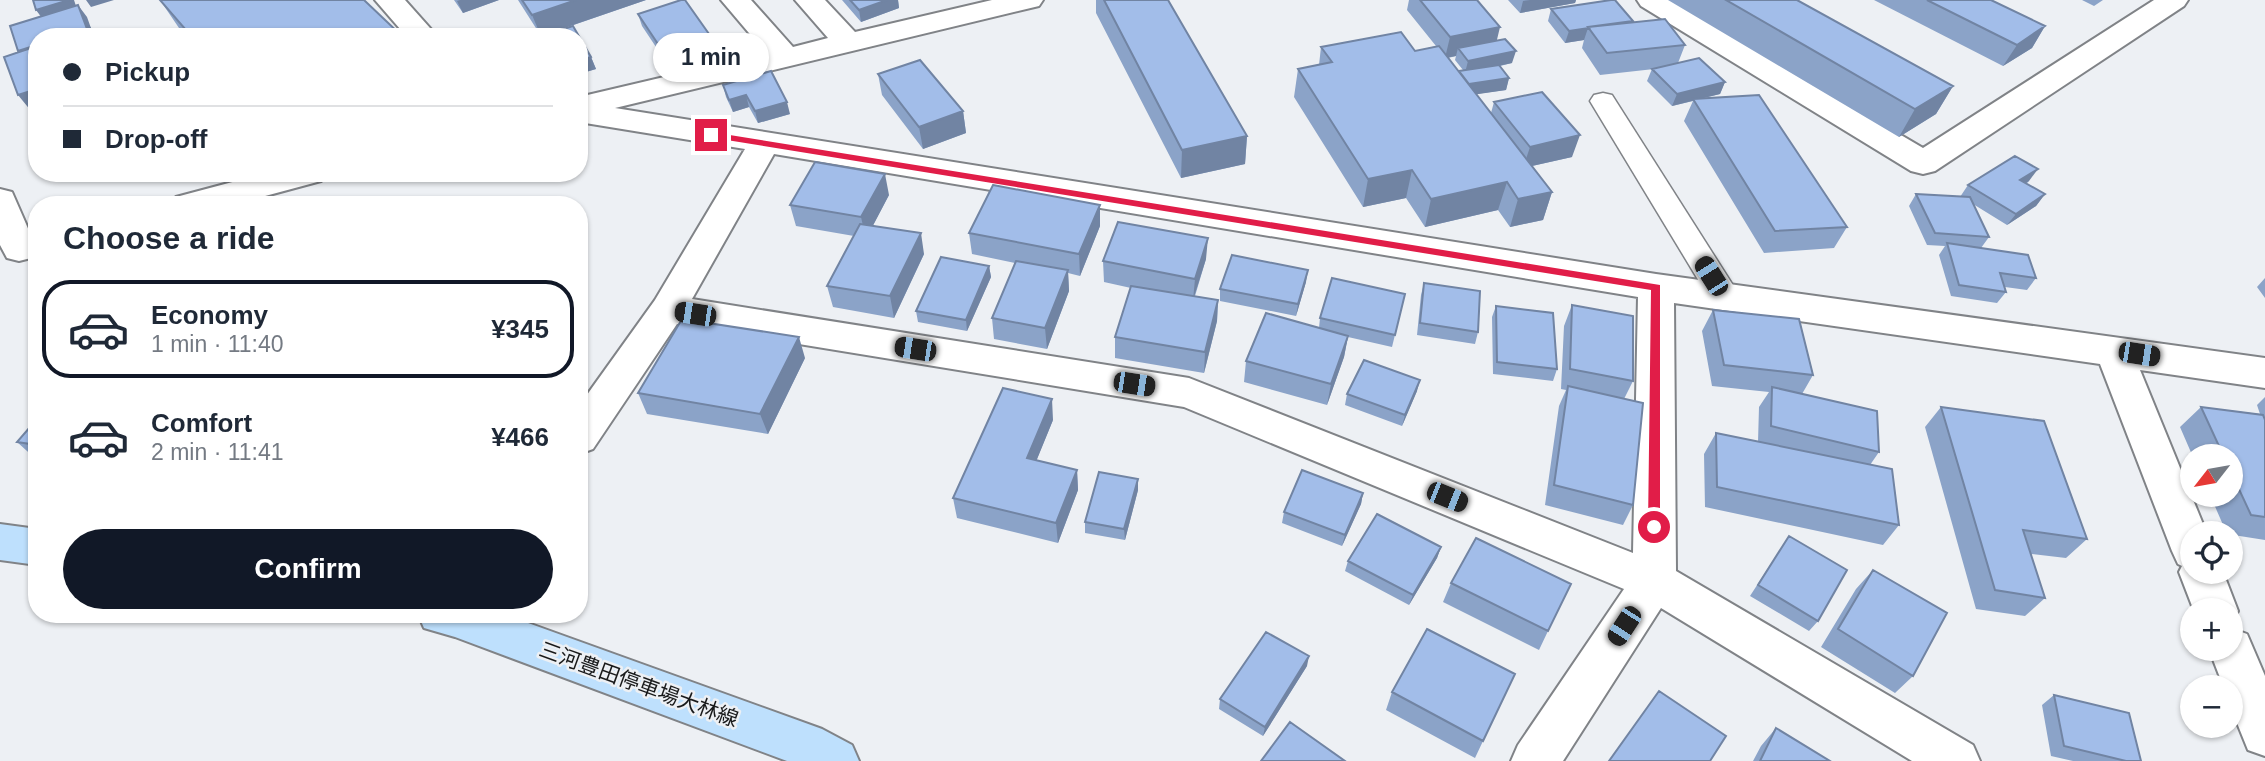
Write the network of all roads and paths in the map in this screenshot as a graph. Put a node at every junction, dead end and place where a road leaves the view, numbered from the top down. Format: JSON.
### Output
{"nodes":[{"id":1,"x":389,"y":0,"type":"edge"},
{"id":2,"x":735,"y":0,"type":"edge"},
{"id":3,"x":809,"y":0,"type":"edge"},
{"id":4,"x":1028,"y":0,"type":"edge"},
{"id":5,"x":1651,"y":0,"type":"edge"},
{"id":6,"x":2174,"y":0,"type":"edge"},
{"id":7,"x":415,"y":28,"type":"edge"},
{"id":8,"x":849,"y":43,"type":"junction"},
{"id":9,"x":787,"y":58,"type":"junction"},
{"id":10,"x":1603,"y":101,"type":"dead end"},
{"id":11,"x":588,"y":104,"type":"edge"},
{"id":12,"x":588,"y":114,"type":"edge"},
{"id":13,"x":764,"y":144,"type":"junction"},
{"id":14,"x":275,"y":182,"type":"edge"},
{"id":15,"x":222,"y":196,"type":"edge"},
{"id":16,"x":0,"y":200,"type":"edge"},
{"id":17,"x":19,"y":249,"type":"edge"},
{"id":18,"x":1656,"y":287,"type":"junction"},
{"id":19,"x":1725,"y":298,"type":"junction"},
{"id":20,"x":668,"y":309,"type":"junction"},
{"id":21,"x":2114,"y":351,"type":"junction"},
{"id":22,"x":2265,"y":373,"type":"edge"},
{"id":23,"x":588,"y":425,"type":"edge"},
{"id":24,"x":2181,"y":521,"type":"edge"},
{"id":25,"x":0,"y":542,"type":"edge"},
{"id":26,"x":28,"y":546,"type":"edge"},
{"id":27,"x":1654,"y":581,"type":"junction"},
{"id":28,"x":473,"y":623,"type":"edge"},
{"id":29,"x":2236,"y":661,"type":"edge"},
{"id":30,"x":2265,"y":734,"type":"edge"},
{"id":31,"x":835,"y":761,"type":"edge"},
{"id":32,"x":1535,"y":761,"type":"edge"},
{"id":33,"x":1956,"y":761,"type":"edge"}],
"edges":[{"from":1,"to":7,"type":"street"},
{"from":2,"to":9,"type":"street"},
{"from":3,"to":8,"type":"street"},
{"from":4,"to":8,"type":"street"},
{"from":5,"to":6,"type":"street"},
{"from":8,"to":9,"type":"street"},
{"from":9,"to":11,"type":"street"},
{"from":10,"to":19,"type":"lane"},
{"from":12,"to":13,"type":"street"},
{"from":13,"to":18,"type":"street"},
{"from":13,"to":20,"type":"street"},
{"from":14,"to":15,"type":"street"},
{"from":16,"to":17,"type":"street"},
{"from":18,"to":19,"type":"street"},
{"from":18,"to":27,"type":"street"},
{"from":19,"to":21,"type":"street"},
{"from":20,"to":23,"type":"street"},
{"from":20,"to":27,"type":"street"},
{"from":21,"to":22,"type":"street"},
{"from":21,"to":24,"type":"street"},
{"from":25,"to":26,"type":"main road"},
{"from":27,"to":32,"type":"street"},
{"from":27,"to":33,"type":"street"},
{"from":28,"to":31,"type":"main road","name":"三河豊田停車場大林線"},
{"from":29,"to":30,"type":"street"}]}
